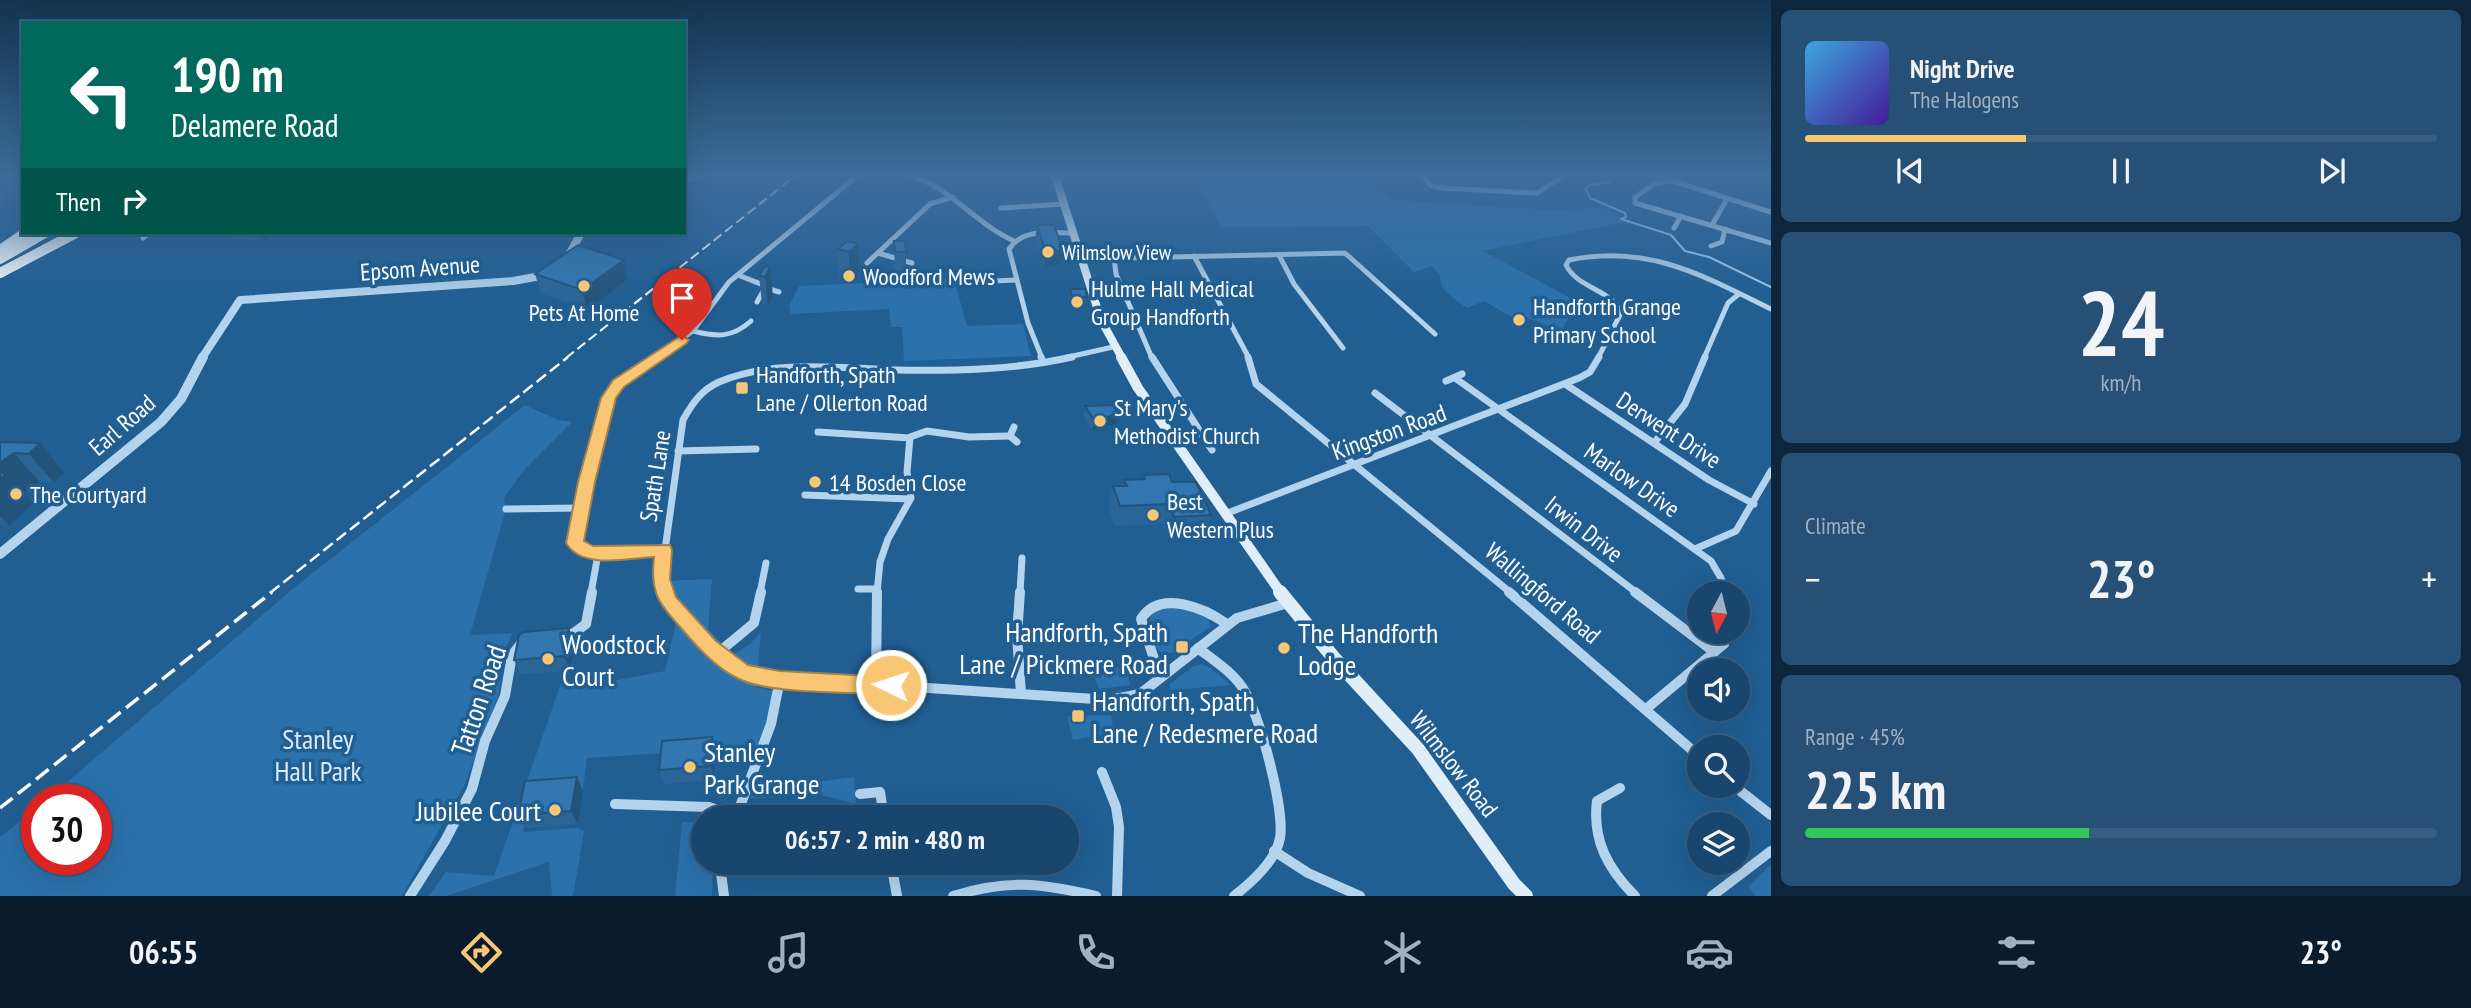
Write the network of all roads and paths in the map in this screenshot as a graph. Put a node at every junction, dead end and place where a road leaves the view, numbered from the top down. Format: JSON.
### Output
{"nodes":[{"id":1,"x":807,"y":218,"type":"edge"},
{"id":2,"x":915,"y":218,"type":"edge"},
{"id":3,"x":977,"y":218,"type":"edge"},
{"id":4,"x":1067,"y":218,"type":"edge"},
{"id":5,"x":1680,"y":218,"type":"edge"},
{"id":6,"x":1687,"y":218,"type":"edge"},
{"id":7,"x":1716,"y":218,"type":"edge"},
{"id":8,"x":1712,"y":225,"type":"junction"},
{"id":9,"x":1674,"y":228,"type":"dead end"},
{"id":10,"x":1725,"y":229,"type":"junction"},
{"id":11,"x":1072,"y":233,"type":"junction"},
{"id":12,"x":22,"y":235,"type":"edge"},
{"id":13,"x":42,"y":235,"type":"edge"},
{"id":14,"x":55,"y":235,"type":"edge"},
{"id":15,"x":72,"y":235,"type":"edge"},
{"id":16,"x":147,"y":235,"type":"edge"},
{"id":17,"x":580,"y":235,"type":"edge"},
{"id":18,"x":143,"y":238,"type":"dead end"},
{"id":19,"x":1014,"y":241,"type":"junction"},
{"id":20,"x":1771,"y":243,"type":"edge"},
{"id":21,"x":1711,"y":246,"type":"dead end"},
{"id":22,"x":0,"y":250,"type":"edge"},
{"id":23,"x":878,"y":253,"type":"junction"},
{"id":24,"x":1279,"y":255,"type":"junction"},
{"id":25,"x":1194,"y":256,"type":"junction"},
{"id":26,"x":1114,"y":258,"type":"junction"},
{"id":27,"x":0,"y":259,"type":"edge"},
{"id":28,"x":1081,"y":260,"type":"junction"},
{"id":29,"x":867,"y":263,"type":"dead end"},
{"id":30,"x":912,"y":263,"type":"dead end"},
{"id":31,"x":0,"y":267,"type":"edge"},
{"id":32,"x":0,"y":273,"type":"edge"},
{"id":33,"x":738,"y":275,"type":"junction"},
{"id":34,"x":1017,"y":280,"type":"junction"},
{"id":35,"x":968,"y":282,"type":"dead end"},
{"id":36,"x":766,"y":288,"type":"junction"},
{"id":37,"x":779,"y":292,"type":"dead end"},
{"id":38,"x":1739,"y":294,"type":"junction"},
{"id":39,"x":240,"y":300,"type":"joint"},
{"id":40,"x":757,"y":302,"type":"dead end"},
{"id":41,"x":1771,"y":309,"type":"edge"},
{"id":42,"x":751,"y":321,"type":"dead end"},
{"id":43,"x":693,"y":331,"type":"junction"},
{"id":44,"x":1435,"y":334,"type":"dead end"},
{"id":45,"x":1113,"y":346,"type":"junction"},
{"id":46,"x":1343,"y":348,"type":"dead end"},
{"id":47,"x":1043,"y":362,"type":"junction"},
{"id":48,"x":1446,"y":381,"type":"dead end"},
{"id":49,"x":1565,"y":384,"type":"junction"},
{"id":50,"x":1376,"y":393,"type":"dead end"},
{"id":51,"x":1501,"y":411,"type":"junction"},
{"id":52,"x":817,"y":432,"type":"dead end"},
{"id":53,"x":1014,"y":435,"type":"dead end"},
{"id":54,"x":1433,"y":437,"type":"junction"},
{"id":55,"x":910,"y":438,"type":"junction"},
{"id":56,"x":1654,"y":443,"type":"junction"},
{"id":57,"x":756,"y":449,"type":"dead end"},
{"id":58,"x":1212,"y":450,"type":"dead end"},
{"id":59,"x":678,"y":451,"type":"junction"},
{"id":60,"x":1356,"y":466,"type":"junction"},
{"id":61,"x":1771,"y":471,"type":"edge"},
{"id":62,"x":805,"y":495,"type":"dead end"},
{"id":63,"x":910,"y":499,"type":"junction"},
{"id":64,"x":1754,"y":504,"type":"junction"},
{"id":65,"x":580,"y":508,"type":"junction"},
{"id":66,"x":506,"y":509,"type":"dead end"},
{"id":67,"x":1225,"y":514,"type":"junction"},
{"id":68,"x":1695,"y":549,"type":"junction"},
{"id":69,"x":663,"y":550,"type":"junction"},
{"id":70,"x":0,"y":554,"type":"edge"},
{"id":71,"x":598,"y":554,"type":"junction"},
{"id":72,"x":1022,"y":558,"type":"dead end"},
{"id":73,"x":766,"y":563,"type":"dead end"},
{"id":74,"x":1721,"y":581,"type":"edge"},
{"id":75,"x":858,"y":589,"type":"dead end"},
{"id":76,"x":877,"y":589,"type":"junction"},
{"id":77,"x":1288,"y":603,"type":"junction"},
{"id":78,"x":1227,"y":624,"type":"junction"},
{"id":79,"x":554,"y":636,"type":"edge"},
{"id":80,"x":530,"y":638,"type":"edge"},
{"id":81,"x":1724,"y":644,"type":"edge"},
{"id":82,"x":1198,"y":648,"type":"junction"},
{"id":83,"x":1713,"y":651,"type":"junction"},
{"id":84,"x":719,"y":652,"type":"junction"},
{"id":85,"x":1166,"y":672,"type":"junction"},
{"id":86,"x":780,"y":679,"type":"junction"},
{"id":87,"x":876,"y":684,"type":"junction"},
{"id":88,"x":1021,"y":694,"type":"junction"},
{"id":89,"x":1646,"y":709,"type":"junction"},
{"id":90,"x":1687,"y":745,"type":"edge"},
{"id":91,"x":1102,"y":772,"type":"dead end"},
{"id":92,"x":1620,"y":788,"type":"dead end"},
{"id":93,"x":860,"y":794,"type":"dead end"},
{"id":94,"x":1749,"y":798,"type":"edge"},
{"id":95,"x":615,"y":804,"type":"dead end"},
{"id":96,"x":741,"y":805,"type":"edge"},
{"id":97,"x":882,"y":805,"type":"edge"},
{"id":98,"x":691,"y":806,"type":"edge"},
{"id":99,"x":1771,"y":815,"type":"edge"},
{"id":100,"x":1274,"y":851,"type":"junction"},
{"id":101,"x":1771,"y":851,"type":"edge"},
{"id":102,"x":721,"y":875,"type":"edge"},
{"id":103,"x":893,"y":875,"type":"edge"},
{"id":104,"x":1520,"y":892,"type":"edge"},
{"id":105,"x":410,"y":896,"type":"edge"},
{"id":106,"x":724,"y":896,"type":"edge"},
{"id":107,"x":897,"y":896,"type":"edge"},
{"id":108,"x":953,"y":896,"type":"edge"},
{"id":109,"x":1096,"y":896,"type":"edge"},
{"id":110,"x":1117,"y":896,"type":"edge"},
{"id":111,"x":1234,"y":896,"type":"edge"},
{"id":112,"x":1360,"y":896,"type":"edge"},
{"id":113,"x":1635,"y":896,"type":"edge"},
{"id":114,"x":1712,"y":896,"type":"edge"}],
"edges":[{"from":1,"to":33,"type":"street"},
{"from":2,"to":23,"type":"street"},
{"from":3,"to":19,"type":"street"},
{"from":4,"to":11,"type":"main road","name":"Wilmslow Road"},
{"from":5,"to":9,"type":"street"},
{"from":6,"to":8,"type":"street"},
{"from":7,"to":8,"type":"street"},
{"from":8,"to":10,"type":"street"},
{"from":10,"to":20,"type":"street"},
{"from":10,"to":21,"type":"street"},
{"from":11,"to":19,"type":"street"},
{"from":11,"to":28,"type":"main road","name":"Wilmslow Road"},
{"from":12,"to":22,"type":"highway"},
{"from":13,"to":27,"type":"highway"},
{"from":14,"to":31,"type":"highway"},
{"from":15,"to":32,"type":"highway"},
{"from":16,"to":18,"type":"street"},
{"from":17,"to":39,"type":"street","name":"Epsom Avenue"},
{"from":19,"to":34,"type":"street"},
{"from":23,"to":29,"type":"street"},
{"from":23,"to":30,"type":"street"},
{"from":24,"to":25,"type":"street"},
{"from":24,"to":44,"type":"street"},
{"from":24,"to":46,"type":"street"},
{"from":25,"to":26,"type":"street"},
{"from":25,"to":60,"type":"street","name":"Wallingford Road"},
{"from":26,"to":28,"type":"street"},
{"from":26,"to":58,"type":"street"},
{"from":28,"to":45,"type":"main road","name":"Wilmslow Road"},
{"from":33,"to":36,"type":"street"},
{"from":33,"to":43,"type":"street"},
{"from":34,"to":35,"type":"street"},
{"from":34,"to":47,"type":"street"},
{"from":36,"to":37,"type":"street"},
{"from":36,"to":40,"type":"street"},
{"from":38,"to":41,"type":"street"},
{"from":38,"to":49,"type":"street","name":"Kingston Road"},
{"from":38,"to":56,"type":"street"},
{"from":39,"to":70,"type":"street","name":"Earl Road"},
{"from":42,"to":43,"type":"street"},
{"from":43,"to":65,"type":"street"},
{"from":45,"to":47,"type":"street","name":"Spath Lane"},
{"from":45,"to":67,"type":"main road","name":"Wilmslow Road"},
{"from":47,"to":59,"type":"street","name":"Spath Lane"},
{"from":48,"to":51,"type":"street","name":"Marlow Drive"},
{"from":49,"to":51,"type":"street","name":"Kingston Road"},
{"from":49,"to":56,"type":"street","name":"Derwent Drive"},
{"from":50,"to":54,"type":"street","name":"Irwin Drive"},
{"from":51,"to":54,"type":"street","name":"Kingston Road"},
{"from":51,"to":68,"type":"street","name":"Marlow Drive"},
{"from":52,"to":55,"type":"street"},
{"from":53,"to":55,"type":"street"},
{"from":54,"to":60,"type":"street","name":"Kingston Road"},
{"from":54,"to":83,"type":"street","name":"Irwin Drive"},
{"from":55,"to":63,"type":"street"},
{"from":56,"to":64,"type":"street","name":"Derwent Drive"},
{"from":57,"to":59,"type":"street"},
{"from":59,"to":69,"type":"street","name":"Spath Lane"},
{"from":60,"to":67,"type":"street","name":"Kingston Road"},
{"from":60,"to":89,"type":"street","name":"Wallingford Road"},
{"from":61,"to":64,"type":"street"},
{"from":62,"to":63,"type":"street"},
{"from":63,"to":76,"type":"street"},
{"from":64,"to":68,"type":"street"},
{"from":65,"to":66,"type":"street"},
{"from":65,"to":71,"type":"street"},
{"from":67,"to":77,"type":"main road","name":"Wilmslow Road"},
{"from":68,"to":74,"type":"street","name":"Marlow Drive"},
{"from":69,"to":71,"type":"street"},
{"from":69,"to":84,"type":"street","name":"Spath Lane"},
{"from":71,"to":79,"type":"street"},
{"from":72,"to":88,"type":"street"},
{"from":73,"to":84,"type":"street"},
{"from":75,"to":76,"type":"street"},
{"from":76,"to":87,"type":"street"},
{"from":77,"to":78,"type":"street","name":"Spath Lane"},
{"from":77,"to":104,"type":"main road","name":"Wilmslow Road"},
{"from":78,"to":82,"type":"street","name":"Spath Lane"},
{"from":78,"to":85,"type":"street"},
{"from":80,"to":105,"type":"street","name":"Tatton Road"},
{"from":81,"to":83,"type":"street"},
{"from":82,"to":85,"type":"street","name":"Spath Lane"},
{"from":82,"to":100,"type":"street"},
{"from":83,"to":89,"type":"street"},
{"from":84,"to":86,"type":"street","name":"Spath Lane"},
{"from":85,"to":88,"type":"street","name":"Spath Lane"},
{"from":86,"to":87,"type":"street","name":"Spath Lane"},
{"from":86,"to":96,"type":"street"},
{"from":87,"to":88,"type":"street","name":"Spath Lane"},
{"from":89,"to":90,"type":"street","name":"Wallingford Road"},
{"from":91,"to":110,"type":"street"},
{"from":92,"to":113,"type":"street"},
{"from":93,"to":97,"type":"street"},
{"from":94,"to":99,"type":"street"},
{"from":95,"to":98,"type":"street"},
{"from":100,"to":111,"type":"street"},
{"from":100,"to":112,"type":"street"},
{"from":101,"to":114,"type":"street"},
{"from":102,"to":106,"type":"street"},
{"from":103,"to":107,"type":"street"},
{"from":108,"to":109,"type":"street"}]}
